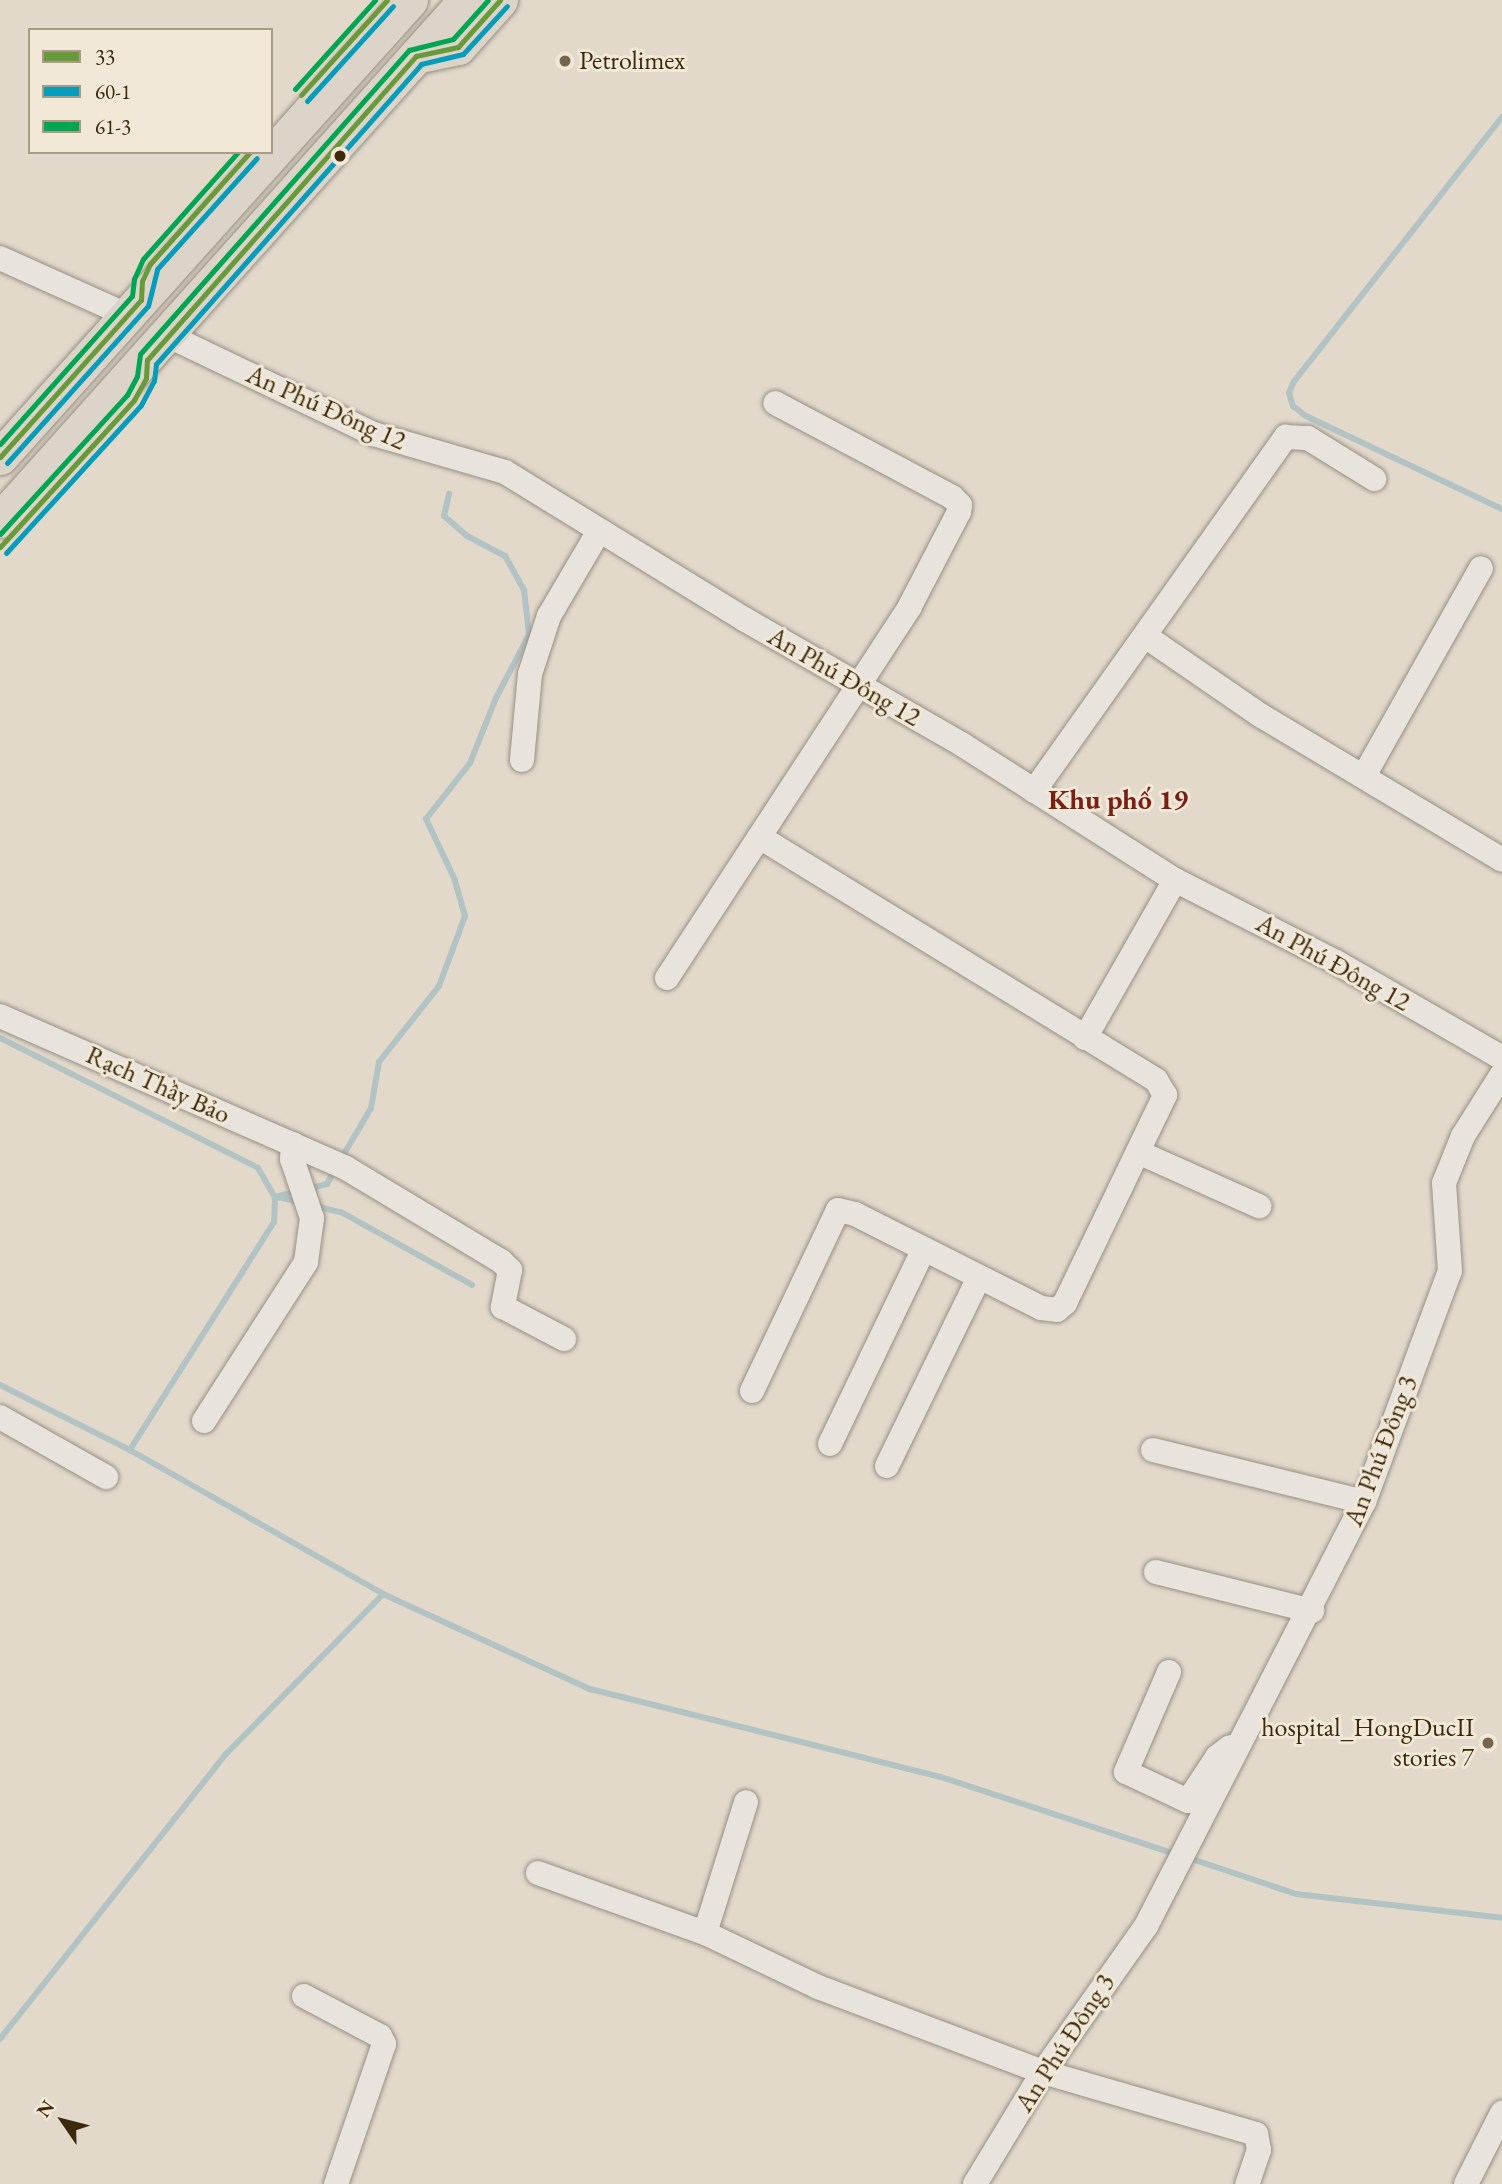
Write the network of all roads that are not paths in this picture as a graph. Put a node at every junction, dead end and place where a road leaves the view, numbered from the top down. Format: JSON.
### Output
{"nodes":[{"id":1,"x":387,"y":0,"type":"edge"},
{"id":2,"x":410,"y":0,"type":"edge"},
{"id":3,"x":466,"y":0,"type":"edge"},
{"id":4,"x":500,"y":0,"type":"edge"},
{"id":5,"x":416,"y":56,"type":"junction"},
{"id":6,"x":273,"y":126,"type":"edge"},
{"id":7,"x":273,"y":152,"type":"edge"},
{"id":8,"x":248,"y":154,"type":"edge"},
{"id":9,"x":272,"y":154,"type":"edge"},
{"id":10,"x":0,"y":258,"type":"edge"},
{"id":11,"x":134,"y":307,"type":"junction"},
{"id":12,"x":158,"y":348,"type":"junction"},
{"id":13,"x":775,"y":403,"type":"dead end"},
{"id":14,"x":0,"y":457,"type":"edge"},
{"id":15,"x":1374,"y":479,"type":"dead end"},
{"id":16,"x":0,"y":520,"type":"edge"},
{"id":17,"x":600,"y":531,"type":"junction"},
{"id":18,"x":0,"y":547,"type":"edge"},
{"id":19,"x":1481,"y":568,"type":"dead end"},
{"id":20,"x":1145,"y":636,"type":"junction"},
{"id":21,"x":858,"y":686,"type":"junction"},
{"id":22,"x":522,"y":760,"type":"dead end"},
{"id":23,"x":1365,"y":774,"type":"junction"},
{"id":24,"x":1034,"y":791,"type":"junction"},
{"id":25,"x":759,"y":837,"type":"junction"},
{"id":26,"x":1502,"y":860,"type":"edge"},
{"id":27,"x":1175,"y":880,"type":"junction"},
{"id":28,"x":667,"y":978,"type":"dead end"},
{"id":29,"x":0,"y":1016,"type":"edge"},
{"id":30,"x":1085,"y":1038,"type":"junction"},
{"id":31,"x":1502,"y":1058,"type":"edge"},
{"id":32,"x":1502,"y":1074,"type":"edge"},
{"id":33,"x":304,"y":1149,"type":"junction"},
{"id":34,"x":1138,"y":1152,"type":"junction"},
{"id":35,"x":1259,"y":1206,"type":"dead end"},
{"id":36,"x":924,"y":1249,"type":"junction"},
{"id":37,"x":979,"y":1277,"type":"junction"},
{"id":38,"x":564,"y":1339,"type":"dead end"},
{"id":39,"x":752,"y":1391,"type":"dead end"},
{"id":40,"x":0,"y":1417,"type":"edge"},
{"id":41,"x":204,"y":1421,"type":"dead end"},
{"id":42,"x":830,"y":1444,"type":"dead end"},
{"id":43,"x":1153,"y":1450,"type":"dead end"},
{"id":44,"x":887,"y":1466,"type":"dead end"},
{"id":45,"x":106,"y":1478,"type":"dead end"},
{"id":46,"x":1364,"y":1502,"type":"junction"},
{"id":47,"x":1156,"y":1572,"type":"dead end"},
{"id":48,"x":1312,"y":1611,"type":"junction"},
{"id":49,"x":1170,"y":1672,"type":"dead end"},
{"id":50,"x":1244,"y":1741,"type":"junction"},
{"id":51,"x":746,"y":1802,"type":"dead end"},
{"id":52,"x":538,"y":1873,"type":"dead end"},
{"id":53,"x":705,"y":1933,"type":"junction"},
{"id":54,"x":304,"y":1996,"type":"dead end"},
{"id":55,"x":1043,"y":2072,"type":"junction"},
{"id":56,"x":1502,"y":2113,"type":"edge"},
{"id":57,"x":336,"y":2184,"type":"edge"},
{"id":58,"x":975,"y":2184,"type":"edge"},
{"id":59,"x":1247,"y":2184,"type":"edge"},
{"id":60,"x":1466,"y":2184,"type":"edge"}],
"edges":[{"from":1,"to":6,"type":"highway"},
{"from":2,"to":7,"type":"highway"},
{"from":3,"to":5,"type":"highway"},
{"from":4,"to":5,"type":"highway"},
{"from":5,"to":12,"type":"highway"},
{"from":8,"to":11,"type":"highway"},
{"from":9,"to":11,"type":"highway"},
{"from":10,"to":11,"type":"street"},
{"from":11,"to":12,"type":"highway"},
{"from":11,"to":14,"type":"highway"},
{"from":12,"to":16,"type":"highway"},
{"from":12,"to":17,"type":"street","name":"An Phú Đông 12"},
{"from":12,"to":18,"type":"highway"},
{"from":13,"to":21,"type":"street"},
{"from":15,"to":20,"type":"street"},
{"from":17,"to":21,"type":"street","name":"An Phú Đông 12"},
{"from":17,"to":22,"type":"street"},
{"from":19,"to":23,"type":"street"},
{"from":20,"to":23,"type":"street"},
{"from":20,"to":24,"type":"street"},
{"from":21,"to":24,"type":"street","name":"An Phú Đông 12"},
{"from":21,"to":25,"type":"street"},
{"from":23,"to":26,"type":"street"},
{"from":24,"to":27,"type":"street","name":"An Phú Đông 12"},
{"from":25,"to":28,"type":"street"},
{"from":25,"to":30,"type":"street"},
{"from":27,"to":30,"type":"street"},
{"from":27,"to":31,"type":"street","name":"An Phú Đông 12"},
{"from":29,"to":33,"type":"street","name":"Rạch Thầy Bảo"},
{"from":30,"to":34,"type":"street"},
{"from":32,"to":46,"type":"street","name":"An Phú Đông 3"},
{"from":33,"to":38,"type":"street","name":"Rạch Thầy Bảo"},
{"from":33,"to":41,"type":"street"},
{"from":34,"to":35,"type":"street"},
{"from":34,"to":37,"type":"street"},
{"from":36,"to":37,"type":"street"},
{"from":36,"to":39,"type":"street"},
{"from":36,"to":42,"type":"street"},
{"from":37,"to":44,"type":"street"},
{"from":40,"to":45,"type":"street"},
{"from":43,"to":46,"type":"street"},
{"from":46,"to":48,"type":"street","name":"An Phú Đông 3"},
{"from":47,"to":48,"type":"street"},
{"from":48,"to":50,"type":"street","name":"An Phú Đông 3"},
{"from":49,"to":50,"type":"street"},
{"from":50,"to":55,"type":"street","name":"An Phú Đông 3"},
{"from":51,"to":53,"type":"street"},
{"from":52,"to":53,"type":"street"},
{"from":53,"to":55,"type":"street"},
{"from":54,"to":57,"type":"street"},
{"from":55,"to":58,"type":"street","name":"An Phú Đông 3"},
{"from":55,"to":59,"type":"street"},
{"from":56,"to":60,"type":"street"}]}
